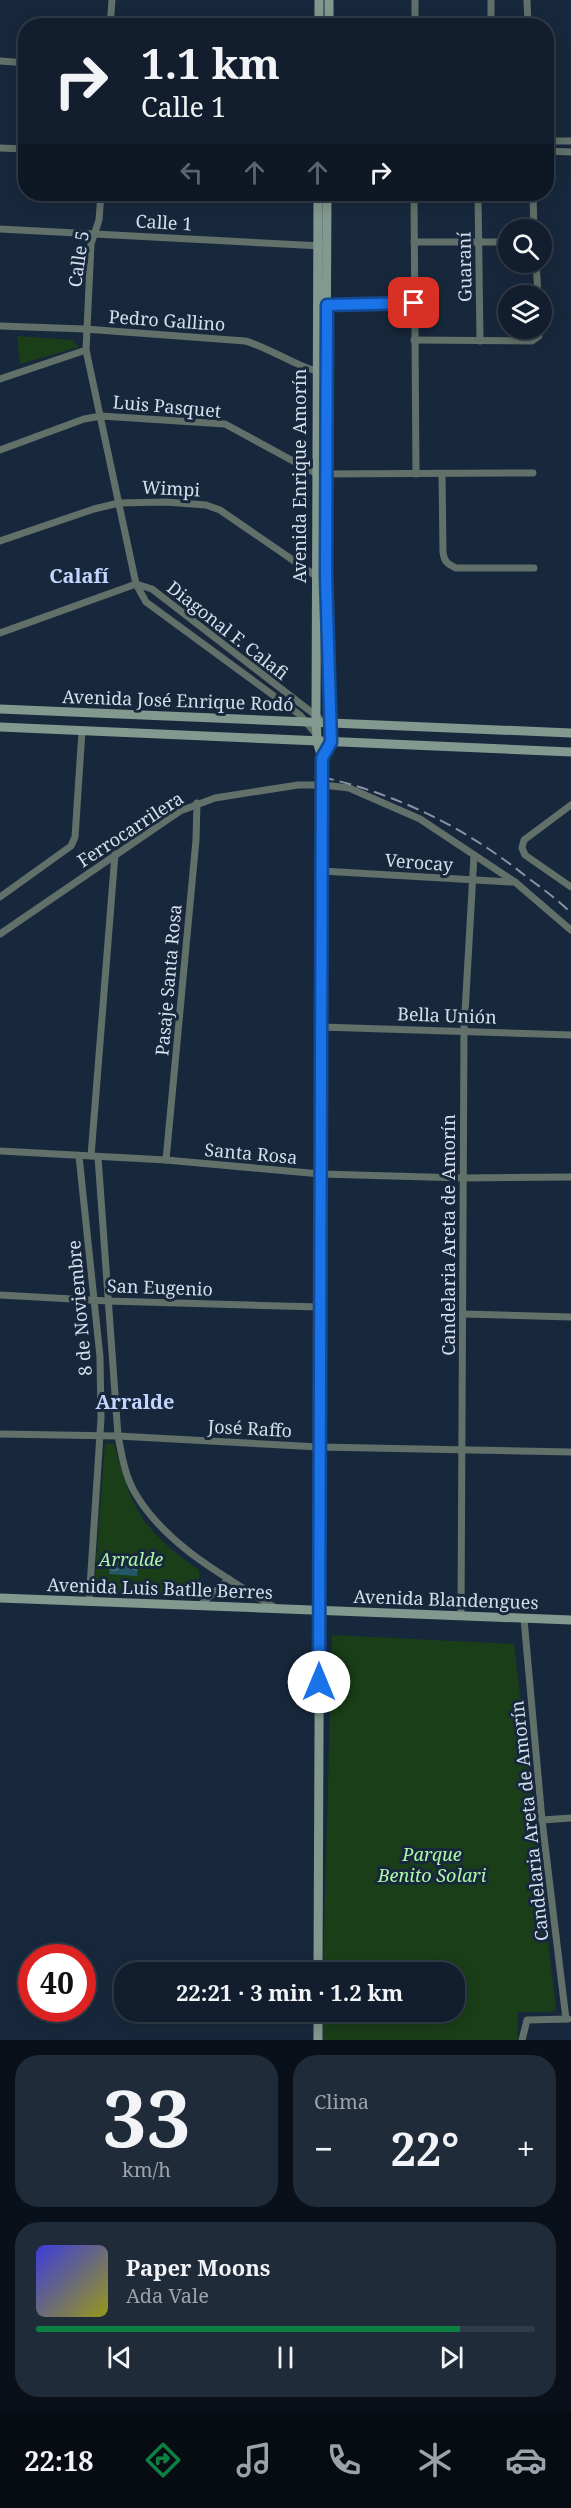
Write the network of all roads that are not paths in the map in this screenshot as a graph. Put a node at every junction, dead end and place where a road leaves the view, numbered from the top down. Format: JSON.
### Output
{"nodes":[{"id":1,"x":112,"y":0,"type":"edge"},
{"id":2,"x":319,"y":0,"type":"edge"},
{"id":3,"x":329,"y":0,"type":"edge"},
{"id":4,"x":416,"y":0,"type":"edge"},
{"id":5,"x":491,"y":0,"type":"edge"},
{"id":6,"x":527,"y":0,"type":"edge"},
{"id":7,"x":111,"y":18,"type":"edge"},
{"id":8,"x":319,"y":18,"type":"edge"},
{"id":9,"x":329,"y":18,"type":"edge"},
{"id":10,"x":415,"y":18,"type":"edge"},
{"id":11,"x":491,"y":18,"type":"edge"},
{"id":12,"x":528,"y":18,"type":"edge"},
{"id":13,"x":0,"y":61,"type":"edge"},
{"id":14,"x":18,"y":62,"type":"edge"},
{"id":15,"x":554,"y":141,"type":"edge"},
{"id":16,"x":571,"y":141,"type":"edge"},
{"id":17,"x":0,"y":148,"type":"edge"},
{"id":18,"x":18,"y":149,"type":"edge"},
{"id":19,"x":554,"y":151,"type":"edge"},
{"id":20,"x":571,"y":152,"type":"edge"},
{"id":21,"x":100,"y":201,"type":"edge"},
{"id":22,"x":319,"y":201,"type":"edge"},
{"id":23,"x":326,"y":201,"type":"edge"},
{"id":24,"x":414,"y":201,"type":"edge"},
{"id":25,"x":478,"y":201,"type":"edge"},
{"id":26,"x":533,"y":201,"type":"edge"},
{"id":27,"x":534,"y":219,"type":"edge"},
{"id":28,"x":0,"y":229,"type":"edge"},
{"id":29,"x":94,"y":234,"type":"junction"},
{"id":30,"x":414,"y":242,"type":"junction"},
{"id":31,"x":478,"y":242,"type":"junction"},
{"id":32,"x":498,"y":242,"type":"edge"},
{"id":33,"x":322,"y":246,"type":"junction"},
{"id":34,"x":414,"y":303,"type":"junction"},
{"id":35,"x":322,"y":305,"type":"junction"},
{"id":36,"x":0,"y":326,"type":"edge"},
{"id":37,"x":85,"y":329,"type":"junction"},
{"id":38,"x":535,"y":339,"type":"edge"},
{"id":39,"x":414,"y":340,"type":"junction"},
{"id":40,"x":480,"y":341,"type":"junction"},
{"id":41,"x":86,"y":350,"type":"junction"},
{"id":42,"x":321,"y":371,"type":"junction"},
{"id":43,"x":0,"y":379,"type":"edge"},
{"id":44,"x":101,"y":416,"type":"junction"},
{"id":45,"x":0,"y":450,"type":"edge"},
{"id":46,"x":533,"y":473,"type":"dead end"},
{"id":47,"x":416,"y":474,"type":"junction"},
{"id":48,"x":442,"y":474,"type":"junction"},
{"id":49,"x":321,"y":475,"type":"junction"},
{"id":50,"x":119,"y":503,"type":"junction"},
{"id":51,"x":0,"y":541,"type":"edge"},
{"id":52,"x":534,"y":568,"type":"dead end"},
{"id":53,"x":320,"y":576,"type":"junction"},
{"id":54,"x":136,"y":584,"type":"junction"},
{"id":55,"x":0,"y":633,"type":"edge"},
{"id":56,"x":0,"y":709,"type":"edge"},
{"id":57,"x":313,"y":720,"type":"junction"},
{"id":58,"x":330,"y":723,"type":"junction"},
{"id":59,"x":0,"y":728,"type":"edge"},
{"id":60,"x":82,"y":731,"type":"junction"},
{"id":61,"x":571,"y":733,"type":"edge"},
{"id":62,"x":316,"y":738,"type":"junction"},
{"id":63,"x":331,"y":742,"type":"junction"},
{"id":64,"x":571,"y":752,"type":"edge"},
{"id":65,"x":322,"y":758,"type":"junction"},
{"id":66,"x":323,"y":785,"type":"junction"},
{"id":67,"x":197,"y":803,"type":"junction"},
{"id":68,"x":571,"y":805,"type":"edge"},
{"id":69,"x":115,"y":854,"type":"junction"},
{"id":70,"x":474,"y":855,"type":"junction"},
{"id":71,"x":322,"y":871,"type":"junction"},
{"id":72,"x":474,"y":880,"type":"junction"},
{"id":73,"x":514,"y":882,"type":"junction"},
{"id":74,"x":570,"y":888,"type":"edge"},
{"id":75,"x":0,"y":897,"type":"edge"},
{"id":76,"x":571,"y":930,"type":"edge"},
{"id":77,"x":0,"y":934,"type":"edge"},
{"id":78,"x":321,"y":1027,"type":"junction"},
{"id":79,"x":464,"y":1030,"type":"junction"},
{"id":80,"x":571,"y":1035,"type":"edge"},
{"id":81,"x":0,"y":1151,"type":"edge"},
{"id":82,"x":79,"y":1156,"type":"junction"},
{"id":83,"x":95,"y":1157,"type":"junction"},
{"id":84,"x":166,"y":1160,"type":"junction"},
{"id":85,"x":321,"y":1174,"type":"junction"},
{"id":86,"x":571,"y":1177,"type":"edge"},
{"id":87,"x":463,"y":1178,"type":"junction"},
{"id":88,"x":0,"y":1295,"type":"edge"},
{"id":89,"x":95,"y":1300,"type":"junction"},
{"id":90,"x":108,"y":1301,"type":"junction"},
{"id":91,"x":320,"y":1307,"type":"junction"},
{"id":92,"x":463,"y":1314,"type":"junction"},
{"id":93,"x":571,"y":1317,"type":"edge"},
{"id":94,"x":0,"y":1434,"type":"edge"},
{"id":95,"x":118,"y":1436,"type":"junction"},
{"id":96,"x":100,"y":1438,"type":"junction"},
{"id":97,"x":319,"y":1447,"type":"junction"},
{"id":98,"x":461,"y":1450,"type":"junction"},
{"id":99,"x":571,"y":1452,"type":"edge"},
{"id":100,"x":229,"y":1579,"type":"junction"},
{"id":101,"x":0,"y":1598,"type":"edge"},
{"id":102,"x":89,"y":1602,"type":"junction"},
{"id":103,"x":199,"y":1606,"type":"junction"},
{"id":104,"x":276,"y":1609,"type":"junction"},
{"id":105,"x":320,"y":1611,"type":"junction"},
{"id":106,"x":461,"y":1616,"type":"junction"},
{"id":107,"x":524,"y":1619,"type":"junction"},
{"id":108,"x":571,"y":1620,"type":"edge"},
{"id":109,"x":571,"y":1818,"type":"edge"},
{"id":110,"x":542,"y":1820,"type":"junction"},
{"id":111,"x":318,"y":1962,"type":"edge"},
{"id":112,"x":569,"y":2020,"type":"edge"},
{"id":113,"x":318,"y":2022,"type":"edge"},
{"id":114,"x":318,"y":2040,"type":"edge"},
{"id":115,"x":522,"y":2040,"type":"edge"}],
"edges":[{"from":1,"to":7,"type":"street"},
{"from":2,"to":8,"type":"street"},
{"from":3,"to":9,"type":"street"},
{"from":4,"to":10,"type":"street"},
{"from":5,"to":11,"type":"street"},
{"from":6,"to":12,"type":"street"},
{"from":13,"to":14,"type":"street"},
{"from":15,"to":16,"type":"street"},
{"from":17,"to":18,"type":"street"},
{"from":19,"to":20,"type":"street"},
{"from":21,"to":29,"type":"street","name":"Calle 5"},
{"from":22,"to":33,"type":"street","name":"Avenida Enrique Amorín"},
{"from":23,"to":33,"type":"street","name":"Avenida Enrique Amorín"},
{"from":24,"to":30,"type":"street"},
{"from":25,"to":31,"type":"street","name":"Guaraní"},
{"from":26,"to":27,"type":"street"},
{"from":28,"to":29,"type":"street","name":"Calle 1"},
{"from":29,"to":33,"type":"street","name":"Calle 1"},
{"from":29,"to":37,"type":"street","name":"Calle 5"},
{"from":30,"to":31,"type":"street"},
{"from":30,"to":34,"type":"street"},
{"from":31,"to":32,"type":"street"},
{"from":31,"to":40,"type":"street","name":"Guaraní"},
{"from":33,"to":35,"type":"street","name":"Avenida Enrique Amorín"},
{"from":34,"to":35,"type":"street"},
{"from":34,"to":39,"type":"street"},
{"from":35,"to":42,"type":"street","name":"Avenida Enrique Amorín"},
{"from":36,"to":37,"type":"street","name":"Pedro Gallino"},
{"from":37,"to":41,"type":"street","name":"Diagonal F. Calafi"},
{"from":37,"to":42,"type":"street","name":"Pedro Gallino"},
{"from":38,"to":40,"type":"street"},
{"from":39,"to":40,"type":"street"},
{"from":39,"to":47,"type":"street"},
{"from":41,"to":43,"type":"street"},
{"from":41,"to":44,"type":"street","name":"Diagonal F. Calafi"},
{"from":42,"to":49,"type":"street","name":"Avenida Enrique Amorín"},
{"from":44,"to":45,"type":"street","name":"Luis Pasquet"},
{"from":44,"to":49,"type":"street","name":"Luis Pasquet"},
{"from":44,"to":50,"type":"street","name":"Diagonal F. Calafi"},
{"from":46,"to":48,"type":"street"},
{"from":47,"to":48,"type":"street"},
{"from":47,"to":49,"type":"street"},
{"from":48,"to":52,"type":"street"},
{"from":49,"to":53,"type":"street","name":"Avenida Enrique Amorín"},
{"from":50,"to":51,"type":"street","name":"Wimpi"},
{"from":50,"to":53,"type":"street","name":"Wimpi"},
{"from":50,"to":54,"type":"street","name":"Diagonal F. Calafi"},
{"from":53,"to":57,"type":"street","name":"Avenida Enrique Amorín"},
{"from":53,"to":58,"type":"street","name":"Avenida Enrique Amorín"},
{"from":54,"to":55,"type":"street"},
{"from":54,"to":57,"type":"street","name":"Diagonal F. Calafi"},
{"from":54,"to":57,"type":"street","name":"Diagonal F. Calafi"},
{"from":56,"to":57,"type":"street","name":"Avenida José Enrique Rodó"},
{"from":57,"to":58,"type":"street","name":"Avenida José Enrique Rodó"},
{"from":57,"to":62,"type":"street","name":"Avenida Enrique Amorín"},
{"from":58,"to":61,"type":"street","name":"Avenida José Enrique Rodó"},
{"from":58,"to":63,"type":"street","name":"Avenida Enrique Amorín"},
{"from":59,"to":60,"type":"street","name":"Avenida José Enrique Rodó"},
{"from":60,"to":62,"type":"street","name":"Avenida José Enrique Rodó"},
{"from":60,"to":75,"type":"street"},
{"from":62,"to":63,"type":"street","name":"Avenida José Enrique Rodó"},
{"from":62,"to":65,"type":"street","name":"Avenida Enrique Amorín"},
{"from":63,"to":64,"type":"street","name":"Avenida José Enrique Rodó"},
{"from":63,"to":65,"type":"street"},
{"from":65,"to":66,"type":"street","name":"Avenida Enrique Amorín"},
{"from":66,"to":67,"type":"street","name":"Ferrocarrilera"},
{"from":66,"to":70,"type":"street","name":"Ferrocarrilera"},
{"from":66,"to":71,"type":"street","name":"Avenida Enrique Amorín"},
{"from":67,"to":69,"type":"street","name":"Ferrocarrilera"},
{"from":67,"to":84,"type":"street","name":"Pasaje Santa Rosa"},
{"from":68,"to":74,"type":"street"},
{"from":69,"to":77,"type":"street","name":"Ferrocarrilera"},
{"from":69,"to":83,"type":"street","name":"8 de Noviembre"},
{"from":70,"to":72,"type":"street","name":"Candelaria Areta de Amorín"},
{"from":70,"to":73,"type":"street","name":"Ferrocarrilera"},
{"from":71,"to":72,"type":"street","name":"Verocay"},
{"from":71,"to":78,"type":"street","name":"Avenida Enrique Amorín"},
{"from":72,"to":73,"type":"street","name":"Verocay"},
{"from":72,"to":79,"type":"street","name":"Candelaria Areta de Amorín"},
{"from":73,"to":76,"type":"street","name":"Ferrocarrilera"},
{"from":78,"to":79,"type":"street","name":"Bella Unión"},
{"from":78,"to":85,"type":"street","name":"Avenida Enrique Amorín"},
{"from":79,"to":80,"type":"street","name":"Bella Unión"},
{"from":79,"to":87,"type":"street","name":"Candelaria Areta de Amorín"},
{"from":81,"to":82,"type":"street","name":"Santa Rosa"},
{"from":82,"to":83,"type":"street","name":"Santa Rosa"},
{"from":82,"to":89,"type":"street","name":"8 de Noviembre"},
{"from":83,"to":84,"type":"street","name":"Santa Rosa"},
{"from":83,"to":90,"type":"street","name":"8 de Noviembre"},
{"from":84,"to":85,"type":"street","name":"Santa Rosa"},
{"from":85,"to":87,"type":"street","name":"Santa Rosa"},
{"from":85,"to":91,"type":"street","name":"Avenida Enrique Amorín"},
{"from":86,"to":87,"type":"street","name":"Santa Rosa"},
{"from":87,"to":92,"type":"street","name":"Candelaria Areta de Amorín"},
{"from":88,"to":89,"type":"street","name":"San Eugenio"},
{"from":89,"to":90,"type":"street","name":"San Eugenio"},
{"from":89,"to":96,"type":"street","name":"8 de Noviembre"},
{"from":90,"to":91,"type":"street","name":"San Eugenio"},
{"from":90,"to":95,"type":"street","name":"8 de Noviembre"},
{"from":91,"to":97,"type":"street","name":"Avenida Enrique Amorín"},
{"from":92,"to":93,"type":"street"},
{"from":92,"to":98,"type":"street","name":"Candelaria Areta de Amorín"},
{"from":94,"to":96,"type":"street","name":"José Raffo"},
{"from":95,"to":96,"type":"street","name":"José Raffo"},
{"from":95,"to":97,"type":"street","name":"José Raffo"},
{"from":95,"to":100,"type":"street","name":"8 de Noviembre"},
{"from":96,"to":102,"type":"street","name":"8 de Noviembre"},
{"from":97,"to":98,"type":"street","name":"José Raffo"},
{"from":97,"to":105,"type":"street","name":"Avenida Enrique Amorín"},
{"from":98,"to":99,"type":"street","name":"José Raffo"},
{"from":98,"to":106,"type":"street","name":"Candelaria Areta de Amorín"},
{"from":100,"to":103,"type":"street"},
{"from":100,"to":104,"type":"street","name":"8 de Noviembre"},
{"from":101,"to":102,"type":"street","name":"Avenida Luis Batlle Berres"},
{"from":102,"to":103,"type":"street","name":"Avenida Luis Batlle Berres"},
{"from":103,"to":104,"type":"street","name":"Avenida Luis Batlle Berres"},
{"from":104,"to":105,"type":"street","name":"Avenida Luis Batlle Berres"},
{"from":105,"to":106,"type":"street","name":"Avenida Blandengues"},
{"from":105,"to":111,"type":"street","name":"Avenida Enrique Amorín"},
{"from":106,"to":107,"type":"street","name":"Avenida Blandengues"},
{"from":107,"to":108,"type":"street","name":"Avenida Blandengues"},
{"from":107,"to":110,"type":"street","name":"Candelaria Areta de Amorín"},
{"from":109,"to":110,"type":"street"},
{"from":110,"to":112,"type":"street","name":"Candelaria Areta de Amorín"},
{"from":112,"to":115,"type":"street"},
{"from":113,"to":114,"type":"street"}]}
